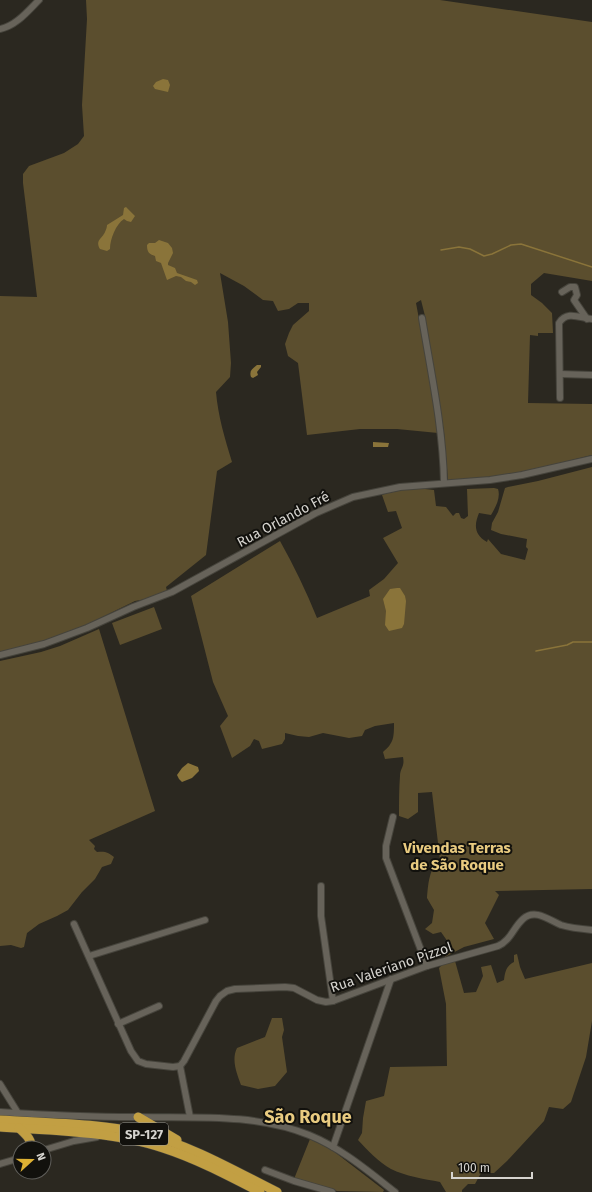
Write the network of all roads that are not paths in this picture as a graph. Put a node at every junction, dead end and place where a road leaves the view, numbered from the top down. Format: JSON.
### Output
{"nodes":[{"id":1,"x":39,"y":0,"type":"edge"},
{"id":2,"x":0,"y":29,"type":"edge"},
{"id":3,"x":562,"y":292,"type":"dead end"},
{"id":4,"x":422,"y":318,"type":"dead end"},
{"id":5,"x":589,"y":319,"type":"edge"},
{"id":6,"x":560,"y":374,"type":"junction"},
{"id":7,"x":592,"y":375,"type":"edge"},
{"id":8,"x":560,"y":398,"type":"dead end"},
{"id":9,"x":592,"y":459,"type":"edge"},
{"id":10,"x":444,"y":483,"type":"junction"},
{"id":11,"x":0,"y":655,"type":"edge"},
{"id":12,"x":393,"y":816,"type":"dead end"},
{"id":13,"x":320,"y":886,"type":"dead end"},
{"id":14,"x":204,"y":920,"type":"dead end"},
{"id":15,"x":74,"y":924,"type":"dead end"},
{"id":16,"x":592,"y":930,"type":"edge"},
{"id":17,"x":89,"y":956,"type":"junction"},
{"id":18,"x":427,"y":966,"type":"junction"},
{"id":19,"x":391,"y":979,"type":"junction"},
{"id":20,"x":333,"y":1001,"type":"junction"},
{"id":21,"x":159,"y":1006,"type":"dead end"},
{"id":22,"x":118,"y":1024,"type":"junction"},
{"id":23,"x":180,"y":1066,"type":"junction"},
{"id":24,"x":0,"y":1084,"type":"edge"},
{"id":25,"x":0,"y":1112,"type":"edge"},
{"id":26,"x":18,"y":1113,"type":"junction"},
{"id":27,"x":138,"y":1117,"type":"junction"},
{"id":28,"x":190,"y":1117,"type":"junction"},
{"id":29,"x":0,"y":1120,"type":"edge"},
{"id":30,"x":0,"y":1127,"type":"edge"},
{"id":31,"x":19,"y":1128,"type":"junction"},
{"id":32,"x":103,"y":1136,"type":"junction"},
{"id":33,"x":30,"y":1140,"type":"edge"},
{"id":34,"x":334,"y":1147,"type":"junction"},
{"id":35,"x":52,"y":1148,"type":"edge"},
{"id":36,"x":198,"y":1153,"type":"junction"},
{"id":37,"x":12,"y":1160,"type":"edge"},
{"id":38,"x":0,"y":1164,"type":"edge"},
{"id":39,"x":265,"y":1170,"type":"dead end"},
{"id":40,"x":260,"y":1192,"type":"edge"},
{"id":41,"x":277,"y":1192,"type":"edge"},
{"id":42,"x":332,"y":1192,"type":"edge"},
{"id":43,"x":394,"y":1192,"type":"edge"}],
"edges":[{"from":1,"to":2,"type":"street"},
{"from":3,"to":5,"type":"street"},
{"from":4,"to":10,"type":"street"},
{"from":5,"to":6,"type":"street"},
{"from":6,"to":7,"type":"street"},
{"from":6,"to":8,"type":"street"},
{"from":9,"to":10,"type":"street","name":"Rua Orlando Fré"},
{"from":10,"to":11,"type":"street","name":"Rua Orlando Fré"},
{"from":12,"to":18,"type":"street"},
{"from":13,"to":20,"type":"street"},
{"from":14,"to":17,"type":"street"},
{"from":15,"to":17,"type":"street"},
{"from":16,"to":18,"type":"street","name":"Rua Valeriano Pizzol"},
{"from":17,"to":22,"type":"street"},
{"from":18,"to":19,"type":"street","name":"Rua Valeriano Pizzol"},
{"from":19,"to":20,"type":"street","name":"Rua Valeriano Pizzol"},
{"from":19,"to":34,"type":"street"},
{"from":20,"to":23,"type":"street","name":"Rua Valeriano Pizzol"},
{"from":21,"to":22,"type":"street"},
{"from":22,"to":23,"type":"street"},
{"from":23,"to":28,"type":"street"},
{"from":24,"to":26,"type":"street"},
{"from":25,"to":26,"type":"street"},
{"from":26,"to":27,"type":"street"},
{"from":27,"to":28,"type":"street"},
{"from":27,"to":36,"type":"highway"},
{"from":28,"to":34,"type":"street"},
{"from":29,"to":36,"type":"highway","number":"SP-127"},
{"from":30,"to":31,"type":"highway","number":"SP-127"},
{"from":31,"to":32,"type":"highway","number":"SP-127"},
{"from":31,"to":33,"type":"highway"},
{"from":32,"to":35,"type":"street"},
{"from":32,"to":40,"type":"highway","number":"SP-127"},
{"from":34,"to":43,"type":"street"},
{"from":36,"to":41,"type":"highway","number":"SP-127"},
{"from":37,"to":38,"type":"street"},
{"from":39,"to":42,"type":"street"}]}
